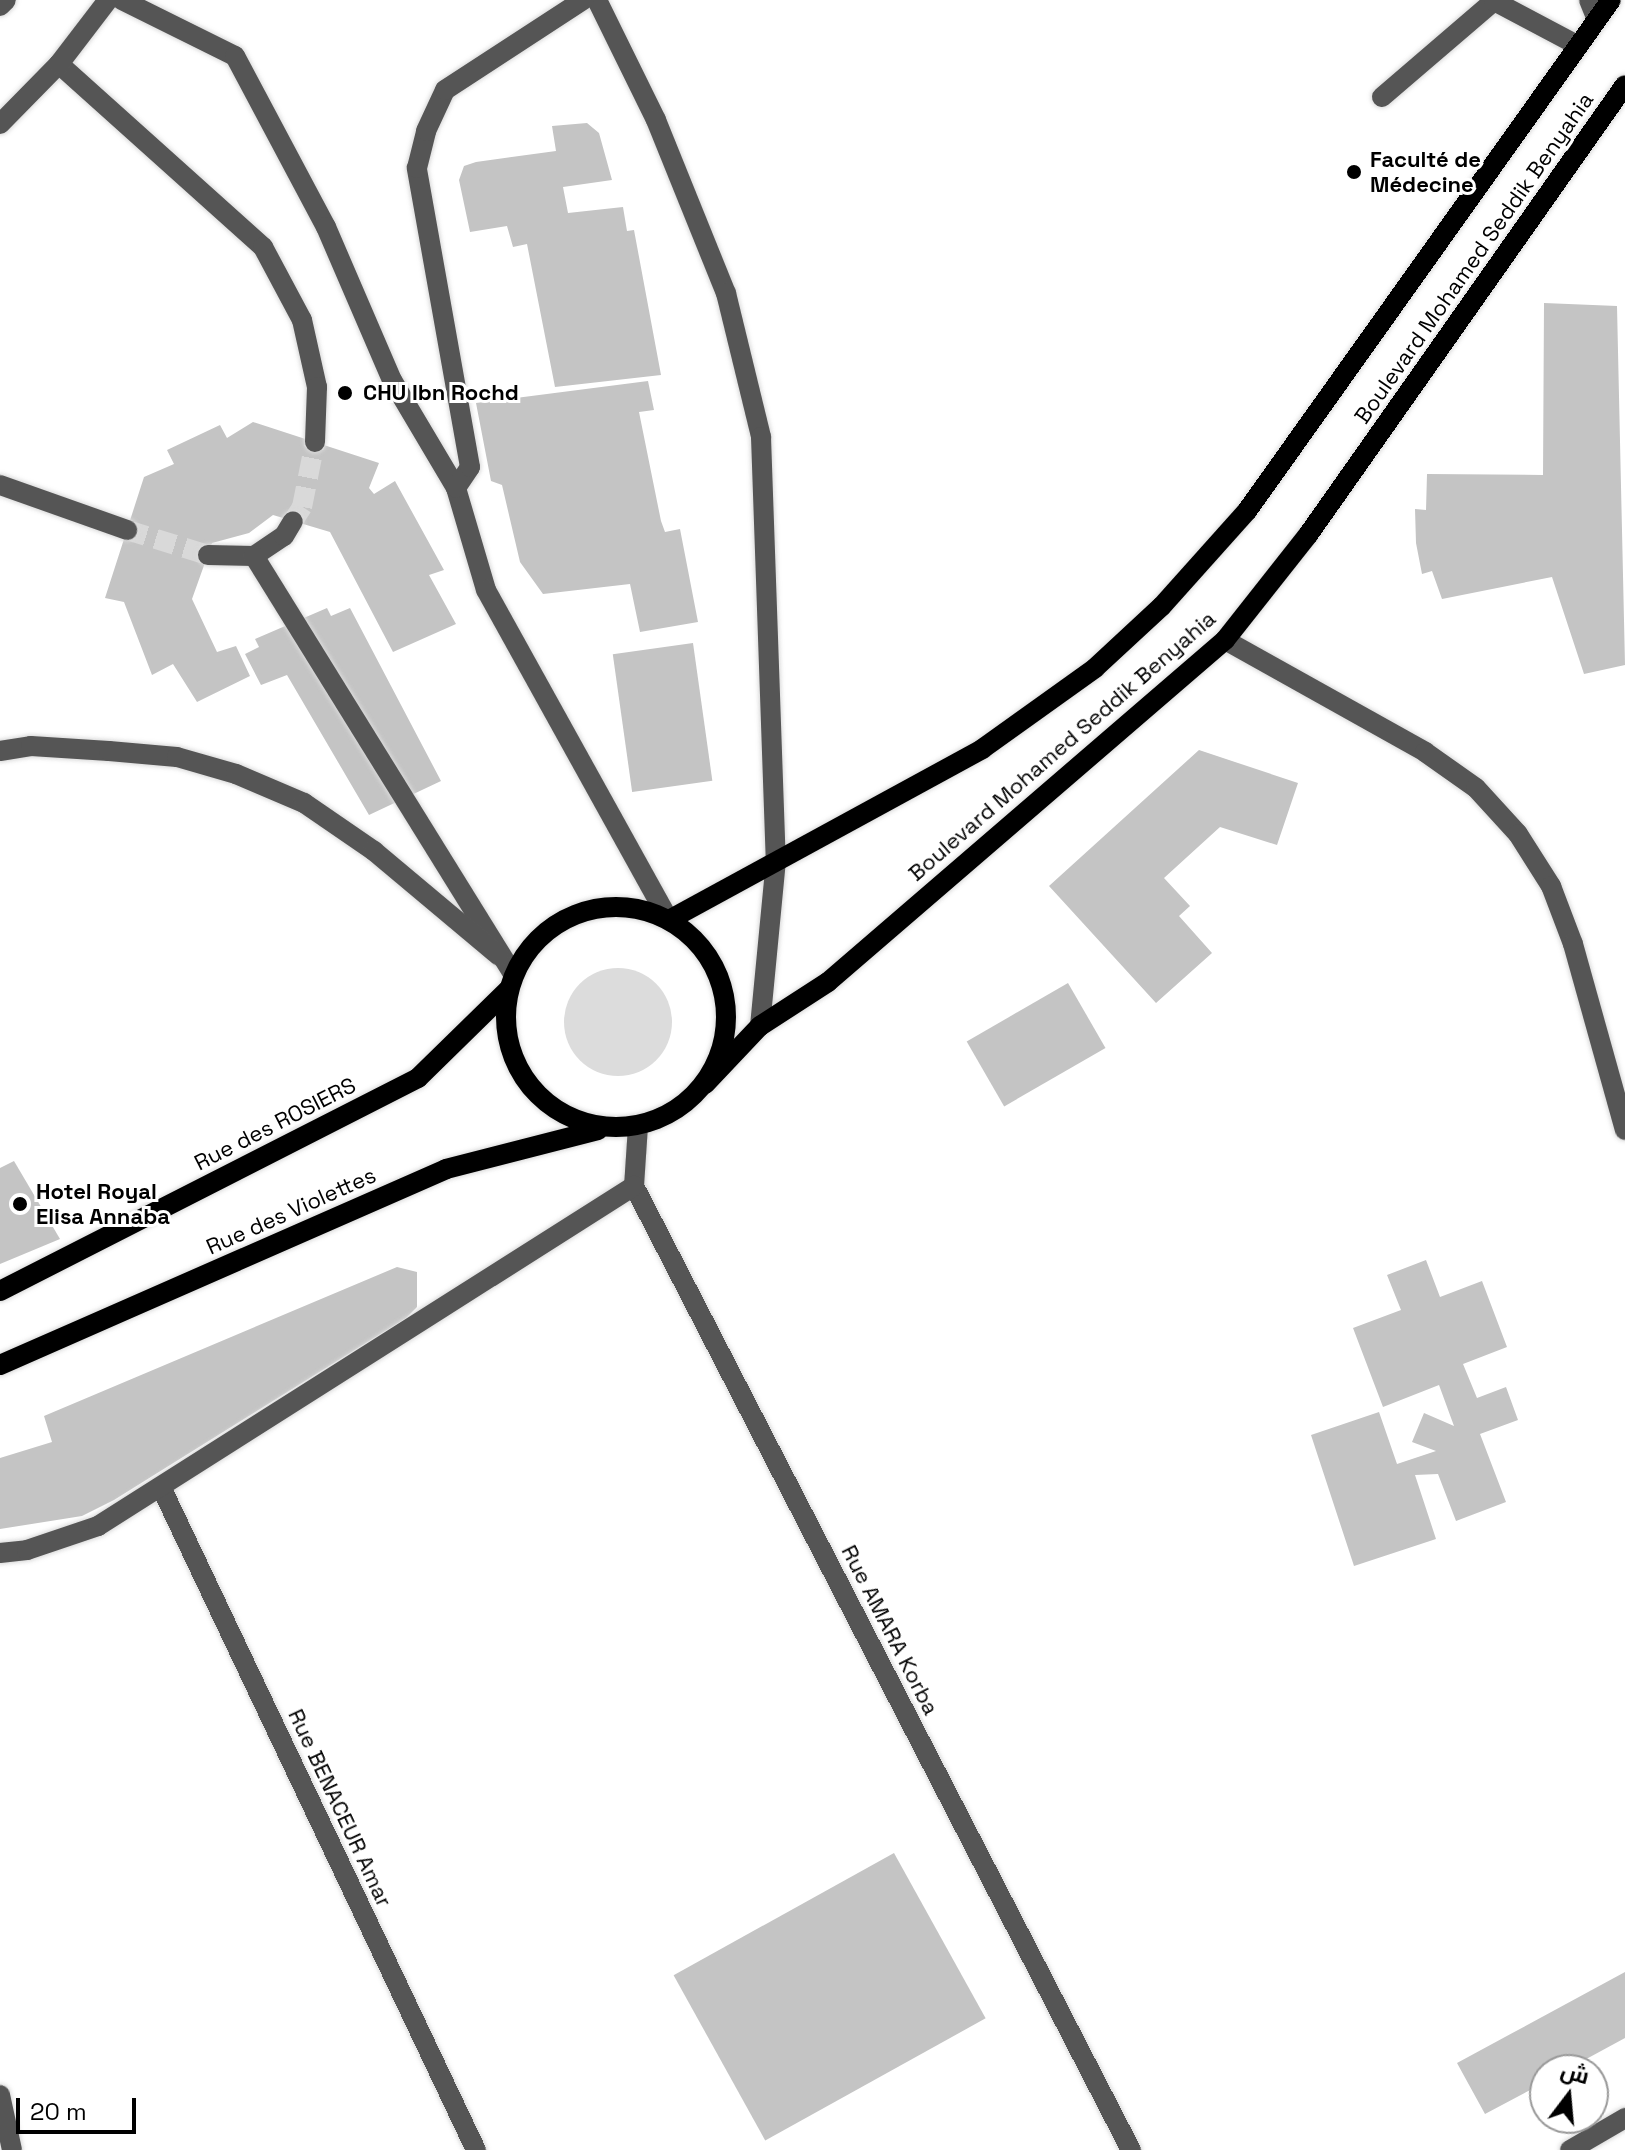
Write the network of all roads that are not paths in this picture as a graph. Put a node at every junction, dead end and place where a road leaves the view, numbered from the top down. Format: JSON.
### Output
{"nodes":[{"id":1,"x":6,"y":0,"type":"edge"},
{"id":2,"x":108,"y":0,"type":"edge"},
{"id":3,"x":122,"y":0,"type":"edge"},
{"id":4,"x":583,"y":0,"type":"edge"},
{"id":5,"x":597,"y":0,"type":"edge"},
{"id":6,"x":1611,"y":0,"type":"edge"},
{"id":7,"x":0,"y":6,"type":"edge"},
{"id":8,"x":1592,"y":9,"type":"edge"},
{"id":9,"x":1577,"y":45,"type":"junction"},
{"id":10,"x":59,"y":64,"type":"junction"},
{"id":11,"x":1625,"y":85,"type":"edge"},
{"id":12,"x":1382,"y":97,"type":"dead end"},
{"id":13,"x":0,"y":124,"type":"edge"},
{"id":14,"x":315,"y":442,"type":"tunnel mouth"},
{"id":15,"x":0,"y":485,"type":"edge"},
{"id":16,"x":456,"y":488,"type":"junction"},
{"id":17,"x":293,"y":521,"type":"tunnel mouth"},
{"id":18,"x":127,"y":530,"type":"tunnel mouth"},
{"id":19,"x":208,"y":555,"type":"tunnel mouth"},
{"id":20,"x":254,"y":556,"type":"junction"},
{"id":21,"x":1225,"y":640,"type":"junction"},
{"id":22,"x":0,"y":751,"type":"edge"},
{"id":23,"x":776,"y":860,"type":"junction"},
{"id":24,"x":669,"y":920,"type":"junction"},
{"id":25,"x":499,"y":956,"type":"junction"},
{"id":26,"x":511,"y":982,"type":"junction"},
{"id":27,"x":760,"y":1026,"type":"junction"},
{"id":28,"x":705,"y":1084,"type":"junction"},
{"id":29,"x":638,"y":1126,"type":"junction"},
{"id":30,"x":610,"y":1128,"type":"junction"},
{"id":31,"x":1625,"y":1130,"type":"edge"},
{"id":32,"x":634,"y":1186,"type":"junction"},
{"id":33,"x":0,"y":1291,"type":"edge"},
{"id":34,"x":0,"y":1365,"type":"edge"},
{"id":35,"x":161,"y":1487,"type":"junction"},
{"id":36,"x":0,"y":1553,"type":"edge"},
{"id":37,"x":0,"y":2095,"type":"edge"},
{"id":38,"x":1623,"y":2126,"type":"edge"},
{"id":39,"x":12,"y":2150,"type":"edge"},
{"id":40,"x":476,"y":2150,"type":"edge"},
{"id":41,"x":1131,"y":2150,"type":"edge"},
{"id":42,"x":1570,"y":2150,"type":"edge"}],
"edges":[{"from":1,"to":7,"type":"street"},
{"from":2,"to":10,"type":"street"},
{"from":3,"to":16,"type":"street"},
{"from":4,"to":16,"type":"street"},
{"from":5,"to":23,"type":"street"},
{"from":6,"to":8,"type":"main road","name":"Boulevard Mohamed Seddik Benyahia"},
{"from":8,"to":9,"type":"main road","name":"Boulevard Mohamed Seddik Benyahia"},
{"from":9,"to":12,"type":"street"},
{"from":9,"to":23,"type":"main road","name":"Boulevard Mohamed Seddik Benyahia"},
{"from":10,"to":13,"type":"street"},
{"from":10,"to":14,"type":"street"},
{"from":11,"to":21,"type":"main road","name":"Boulevard Mohamed Seddik Benyahia"},
{"from":15,"to":18,"type":"street"},
{"from":16,"to":24,"type":"street"},
{"from":17,"to":20,"type":"street"},
{"from":19,"to":20,"type":"street"},
{"from":20,"to":25,"type":"street"},
{"from":21,"to":27,"type":"main road","name":"Boulevard Mohamed Seddik Benyahia"},
{"from":21,"to":31,"type":"street"},
{"from":22,"to":25,"type":"street"},
{"from":23,"to":24,"type":"main road","name":"Boulevard Mohamed Seddik Benyahia"},
{"from":23,"to":27,"type":"street"},
{"from":24,"to":26,"type":"main road"},
{"from":24,"to":28,"type":"main road"},
{"from":25,"to":26,"type":"street"},
{"from":26,"to":30,"type":"main road"},
{"from":26,"to":33,"type":"main road","name":"Rue des ROSIERS"},
{"from":27,"to":28,"type":"main road","name":"Boulevard Mohamed Seddik Benyahia"},
{"from":28,"to":29,"type":"main road"},
{"from":29,"to":30,"type":"main road"},
{"from":29,"to":32,"type":"street"},
{"from":30,"to":34,"type":"main road","name":"Rue des Violettes"},
{"from":32,"to":35,"type":"street"},
{"from":32,"to":41,"type":"street","name":"Rue AMARA Korba"},
{"from":35,"to":36,"type":"street"},
{"from":35,"to":40,"type":"street","name":"Rue BENACEUR Amar"},
{"from":37,"to":39,"type":"street"},
{"from":38,"to":42,"type":"street"}]}
